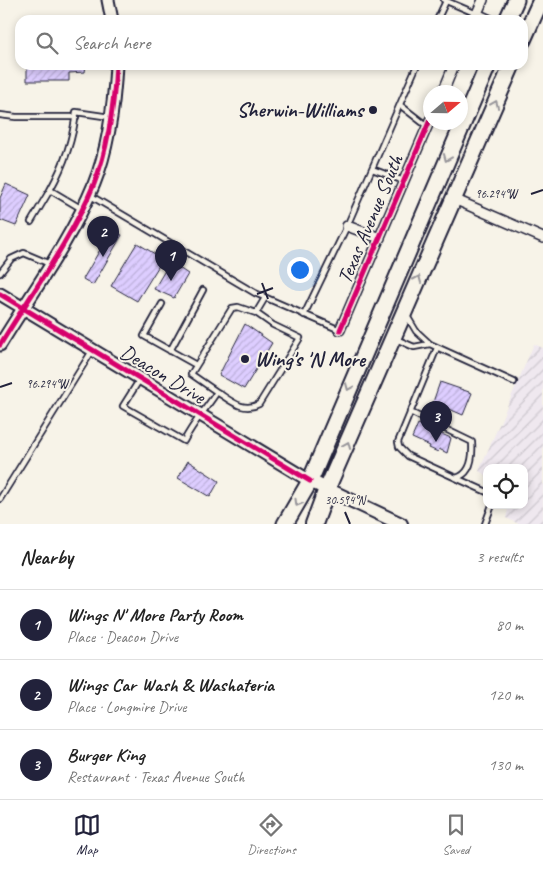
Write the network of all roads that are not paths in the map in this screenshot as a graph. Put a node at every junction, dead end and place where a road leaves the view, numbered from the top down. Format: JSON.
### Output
{"nodes":[{"id":1,"x":108,"y":0,"type":"edge"},
{"id":2,"x":445,"y":0,"type":"edge"},
{"id":3,"x":482,"y":0,"type":"edge"},
{"id":4,"x":516,"y":0,"type":"edge"},
{"id":5,"x":541,"y":0,"type":"edge"},
{"id":6,"x":111,"y":15,"type":"edge"},
{"id":7,"x":439,"y":15,"type":"edge"},
{"id":8,"x":471,"y":15,"type":"edge"},
{"id":9,"x":476,"y":15,"type":"edge"},
{"id":10,"x":509,"y":15,"type":"edge"},
{"id":11,"x":528,"y":29,"type":"edge"},
{"id":12,"x":116,"y":70,"type":"edge"},
{"id":13,"x":415,"y":70,"type":"edge"},
{"id":14,"x":452,"y":70,"type":"edge"},
{"id":15,"x":486,"y":70,"type":"edge"},
{"id":16,"x":510,"y":70,"type":"edge"},
{"id":17,"x":445,"y":85,"type":"edge"},
{"id":18,"x":400,"y":105,"type":"junction"},
{"id":19,"x":0,"y":115,"type":"edge"},
{"id":20,"x":76,"y":117,"type":"junction"},
{"id":21,"x":111,"y":117,"type":"junction"},
{"id":22,"x":423,"y":120,"type":"edge"},
{"id":23,"x":426,"y":130,"type":"edge"},
{"id":24,"x":372,"y":169,"type":"junction"},
{"id":25,"x":404,"y":181,"type":"junction"},
{"id":26,"x":50,"y":190,"type":"junction"},
{"id":27,"x":89,"y":195,"type":"junction"},
{"id":28,"x":454,"y":199,"type":"junction"},
{"id":29,"x":83,"y":210,"type":"junction"},
{"id":30,"x":31,"y":222,"type":"dead end"},
{"id":31,"x":347,"y":226,"type":"junction"},
{"id":32,"x":380,"y":238,"type":"junction"},
{"id":33,"x":543,"y":238,"type":"edge"},
{"id":34,"x":50,"y":264,"type":"junction"},
{"id":35,"x":0,"y":273,"type":"edge"},
{"id":36,"x":203,"y":290,"type":"dead end"},
{"id":37,"x":388,"y":293,"type":"junction"},
{"id":38,"x":0,"y":294,"type":"edge"},
{"id":39,"x":265,"y":298,"type":"junction"},
{"id":40,"x":162,"y":304,"type":"dead end"},
{"id":41,"x":23,"y":308,"type":"junction"},
{"id":42,"x":404,"y":312,"type":"junction"},
{"id":43,"x":256,"y":313,"type":"junction"},
{"id":44,"x":304,"y":315,"type":"junction"},
{"id":45,"x":340,"y":330,"type":"joint"},
{"id":46,"x":393,"y":338,"type":"junction"},
{"id":47,"x":430,"y":344,"type":"junction"},
{"id":48,"x":0,"y":346,"type":"edge"},
{"id":49,"x":437,"y":348,"type":"junction"},
{"id":50,"x":92,"y":350,"type":"junction"},
{"id":51,"x":170,"y":350,"type":"junction"},
{"id":52,"x":196,"y":365,"type":"junction"},
{"id":53,"x":140,"y":379,"type":"junction"},
{"id":54,"x":514,"y":382,"type":"dead end"},
{"id":55,"x":217,"y":392,"type":"junction"},
{"id":56,"x":410,"y":412,"type":"junction"},
{"id":57,"x":202,"y":416,"type":"junction"},
{"id":58,"x":456,"y":478,"type":"junction"},
{"id":59,"x":310,"y":481,"type":"junction"},
{"id":60,"x":327,"y":489,"type":"junction"},
{"id":61,"x":483,"y":490,"type":"edge"},
{"id":62,"x":0,"y":499,"type":"edge"},
{"id":63,"x":491,"y":509,"type":"edge"},
{"id":64,"x":285,"y":524,"type":"edge"},
{"id":65,"x":314,"y":524,"type":"edge"},
{"id":66,"x":401,"y":524,"type":"edge"},
{"id":67,"x":485,"y":524,"type":"edge"}],
"edges":[{"from":1,"to":6,"type":"street"},
{"from":2,"to":7,"type":"lane"},
{"from":2,"to":8,"type":"lane"},
{"from":3,"to":9,"type":"street"},
{"from":4,"to":10,"type":"highway"},
{"from":5,"to":11,"type":"highway"},
{"from":12,"to":21,"type":"street"},
{"from":13,"to":18,"type":"lane"},
{"from":14,"to":17,"type":"street"},
{"from":15,"to":37,"type":"highway","one_way":true},
{"from":28,"to":16,"type":"highway","one_way":true},
{"from":18,"to":22,"type":"lane"},
{"from":18,"to":24,"type":"lane"},
{"from":19,"to":20,"type":"lane"},
{"from":20,"to":21,"type":"lane"},
{"from":20,"to":26,"type":"lane"},
{"from":21,"to":27,"type":"street"},
{"from":23,"to":25,"type":"street","name":"Texas Avenue South"},
{"from":24,"to":25,"type":"lane"},
{"from":24,"to":31,"type":"lane"},
{"from":25,"to":32,"type":"street","name":"Texas Avenue South"},
{"from":26,"to":29,"type":"lane"},
{"from":26,"to":30,"type":"lane"},
{"from":27,"to":29,"type":"street"},
{"from":27,"to":39,"type":"lane"},
{"from":28,"to":33,"type":"street"},
{"from":42,"to":28,"type":"highway","one_way":true},
{"from":29,"to":34,"type":"street"},
{"from":31,"to":32,"type":"street"},
{"from":31,"to":44,"type":"lane"},
{"from":32,"to":45,"type":"street","name":"Texas Avenue South"},
{"from":34,"to":35,"type":"lane"},
{"from":34,"to":41,"type":"street"},
{"from":36,"to":51,"type":"lane"},
{"from":37,"to":46,"type":"highway"},
{"from":37,"to":59,"type":"highway","one_way":true},
{"from":38,"to":41,"type":"street","name":"Deacon Drive"},
{"from":39,"to":43,"type":"lane"},
{"from":39,"to":44,"type":"lane"},
{"from":40,"to":51,"type":"lane"},
{"from":41,"to":48,"type":"street"},
{"from":41,"to":50,"type":"street","name":"Deacon Drive"},
{"from":42,"to":46,"type":"highway"},
{"from":42,"to":47,"type":"lane"},
{"from":43,"to":52,"type":"lane"},
{"from":43,"to":55,"type":"lane"},
{"from":44,"to":45,"type":"lane"},
{"from":46,"to":47,"type":"lane"},
{"from":60,"to":46,"type":"highway","one_way":true},
{"from":47,"to":49,"type":"lane"},
{"from":49,"to":54,"type":"lane"},
{"from":49,"to":56,"type":"lane"},
{"from":50,"to":53,"type":"street","name":"Deacon Drive"},
{"from":50,"to":62,"type":"lane"},
{"from":51,"to":52,"type":"lane"},
{"from":52,"to":55,"type":"lane"},
{"from":53,"to":57,"type":"street","name":"Deacon Drive"},
{"from":53,"to":57,"type":"lane"},
{"from":55,"to":57,"type":"lane"},
{"from":56,"to":58,"type":"lane"},
{"from":56,"to":58,"type":"lane"},
{"from":57,"to":59,"type":"street","name":"Deacon Drive"},
{"from":58,"to":61,"type":"lane"},
{"from":59,"to":60,"type":"main road"},
{"from":59,"to":64,"type":"highway","one_way":true},
{"from":60,"to":65,"type":"highway"},
{"from":60,"to":66,"type":"main road"},
{"from":63,"to":67,"type":"lane"}]}
